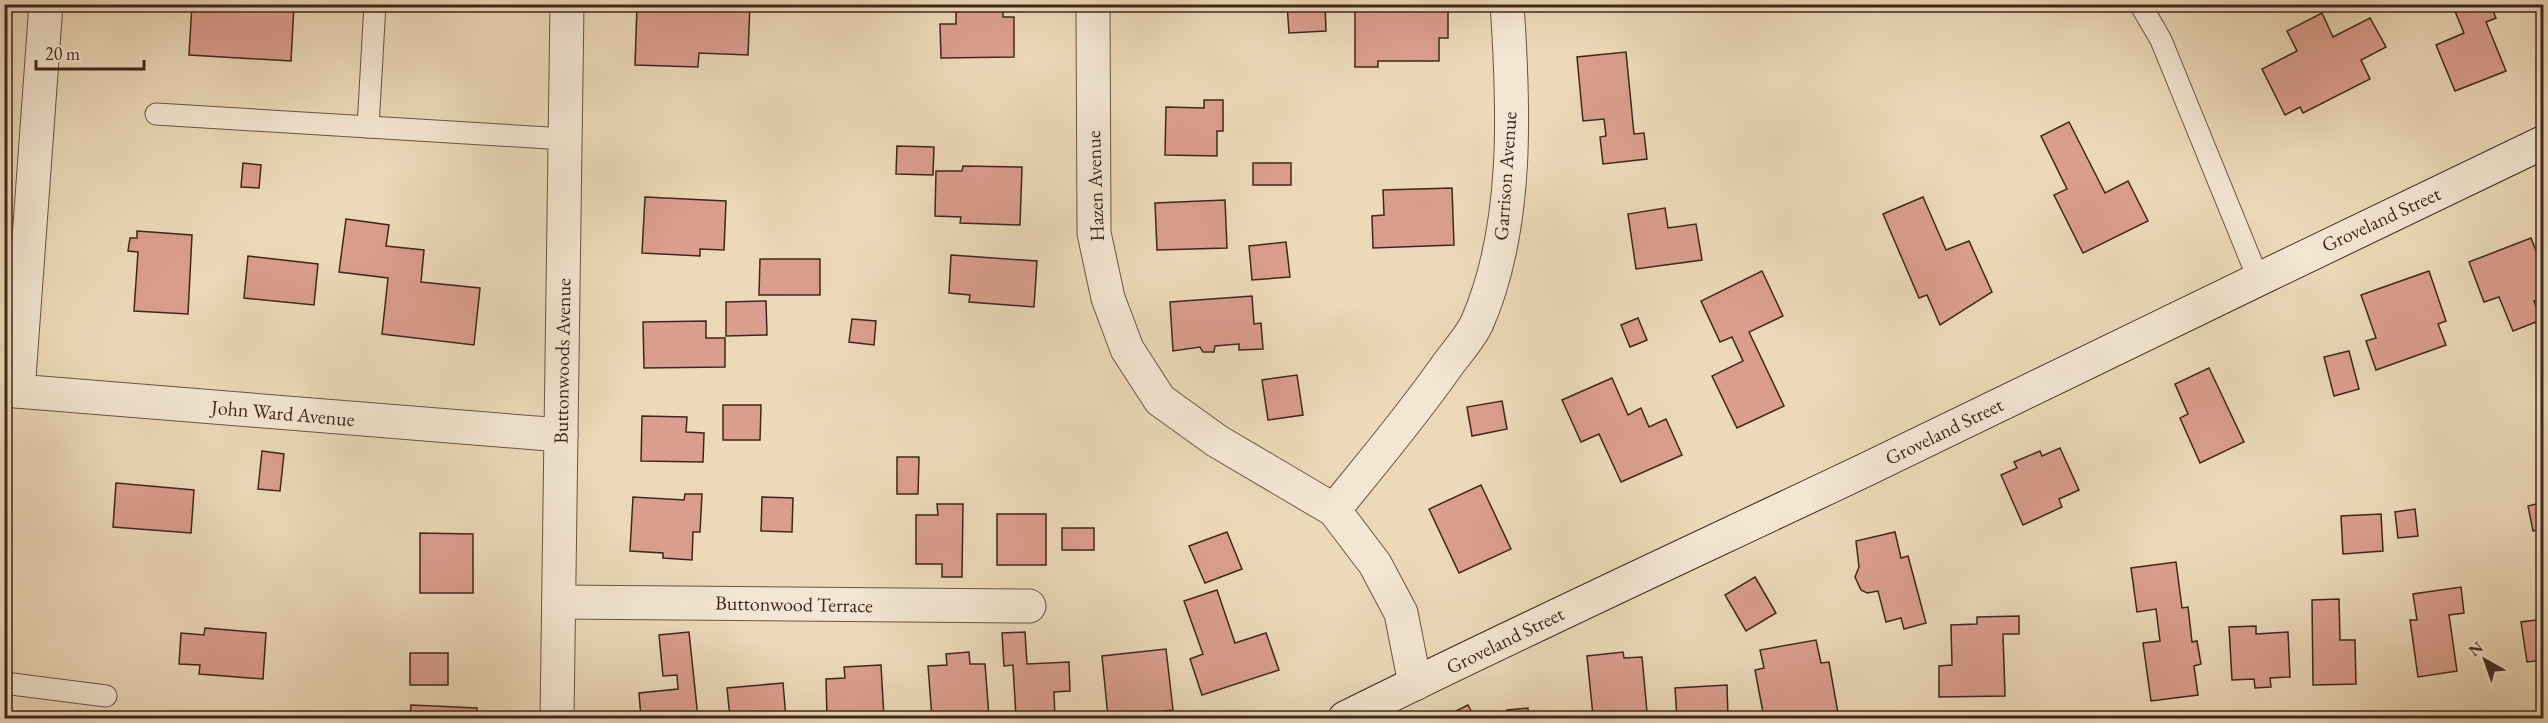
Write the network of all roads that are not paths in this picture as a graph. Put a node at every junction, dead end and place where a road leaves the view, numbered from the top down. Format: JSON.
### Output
{"nodes":[{"id":1,"x":46,"y":4,"type":"edge"},
{"id":2,"x":375,"y":4,"type":"edge"},
{"id":3,"x":567,"y":4,"type":"edge"},
{"id":4,"x":1093,"y":4,"type":"edge"},
{"id":5,"x":1507,"y":4,"type":"edge"},
{"id":6,"x":2140,"y":4,"type":"edge"},
{"id":7,"x":156,"y":114,"type":"dead end"},
{"id":8,"x":368,"y":127,"type":"junction"},
{"id":9,"x":565,"y":139,"type":"junction"},
{"id":10,"x":2544,"y":142,"type":"edge"},
{"id":11,"x":2258,"y":278,"type":"junction"},
{"id":12,"x":11,"y":391,"type":"edge"},
{"id":13,"x":561,"y":435,"type":"junction"},
{"id":14,"x":1334,"y":510,"type":"junction"},
{"id":15,"x":559,"y":602,"type":"junction"},
{"id":16,"x":1029,"y":606,"type":"dead end"},
{"id":17,"x":4,"y":683,"type":"edge"},
{"id":18,"x":1415,"y":684,"type":"junction"},
{"id":19,"x":106,"y":696,"type":"dead end"},
{"id":20,"x":557,"y":718,"type":"edge"},
{"id":21,"x":1345,"y":718,"type":"edge"}],
"edges":[{"from":1,"to":12,"type":"street"},
{"from":2,"to":8,"type":"lane"},
{"from":3,"to":9,"type":"street","name":"Buttonwoods Avenue"},
{"from":4,"to":14,"type":"street","name":"Hazen Avenue"},
{"from":5,"to":14,"type":"street","name":"Garrison Avenue"},
{"from":6,"to":11,"type":"lane"},
{"from":7,"to":8,"type":"lane"},
{"from":8,"to":9,"type":"lane"},
{"from":9,"to":13,"type":"street","name":"Buttonwoods Avenue"},
{"from":10,"to":11,"type":"street","name":"Groveland Street"},
{"from":11,"to":18,"type":"street","name":"Groveland Street"},
{"from":12,"to":13,"type":"street","name":"John Ward Avenue"},
{"from":13,"to":15,"type":"street","name":"Buttonwoods Avenue"},
{"from":14,"to":18,"type":"street"},
{"from":15,"to":16,"type":"street","name":"Buttonwood Terrace"},
{"from":15,"to":20,"type":"street","name":"Buttonwoods Avenue"},
{"from":17,"to":19,"type":"lane"},
{"from":18,"to":21,"type":"street","name":"Groveland Street"}]}
